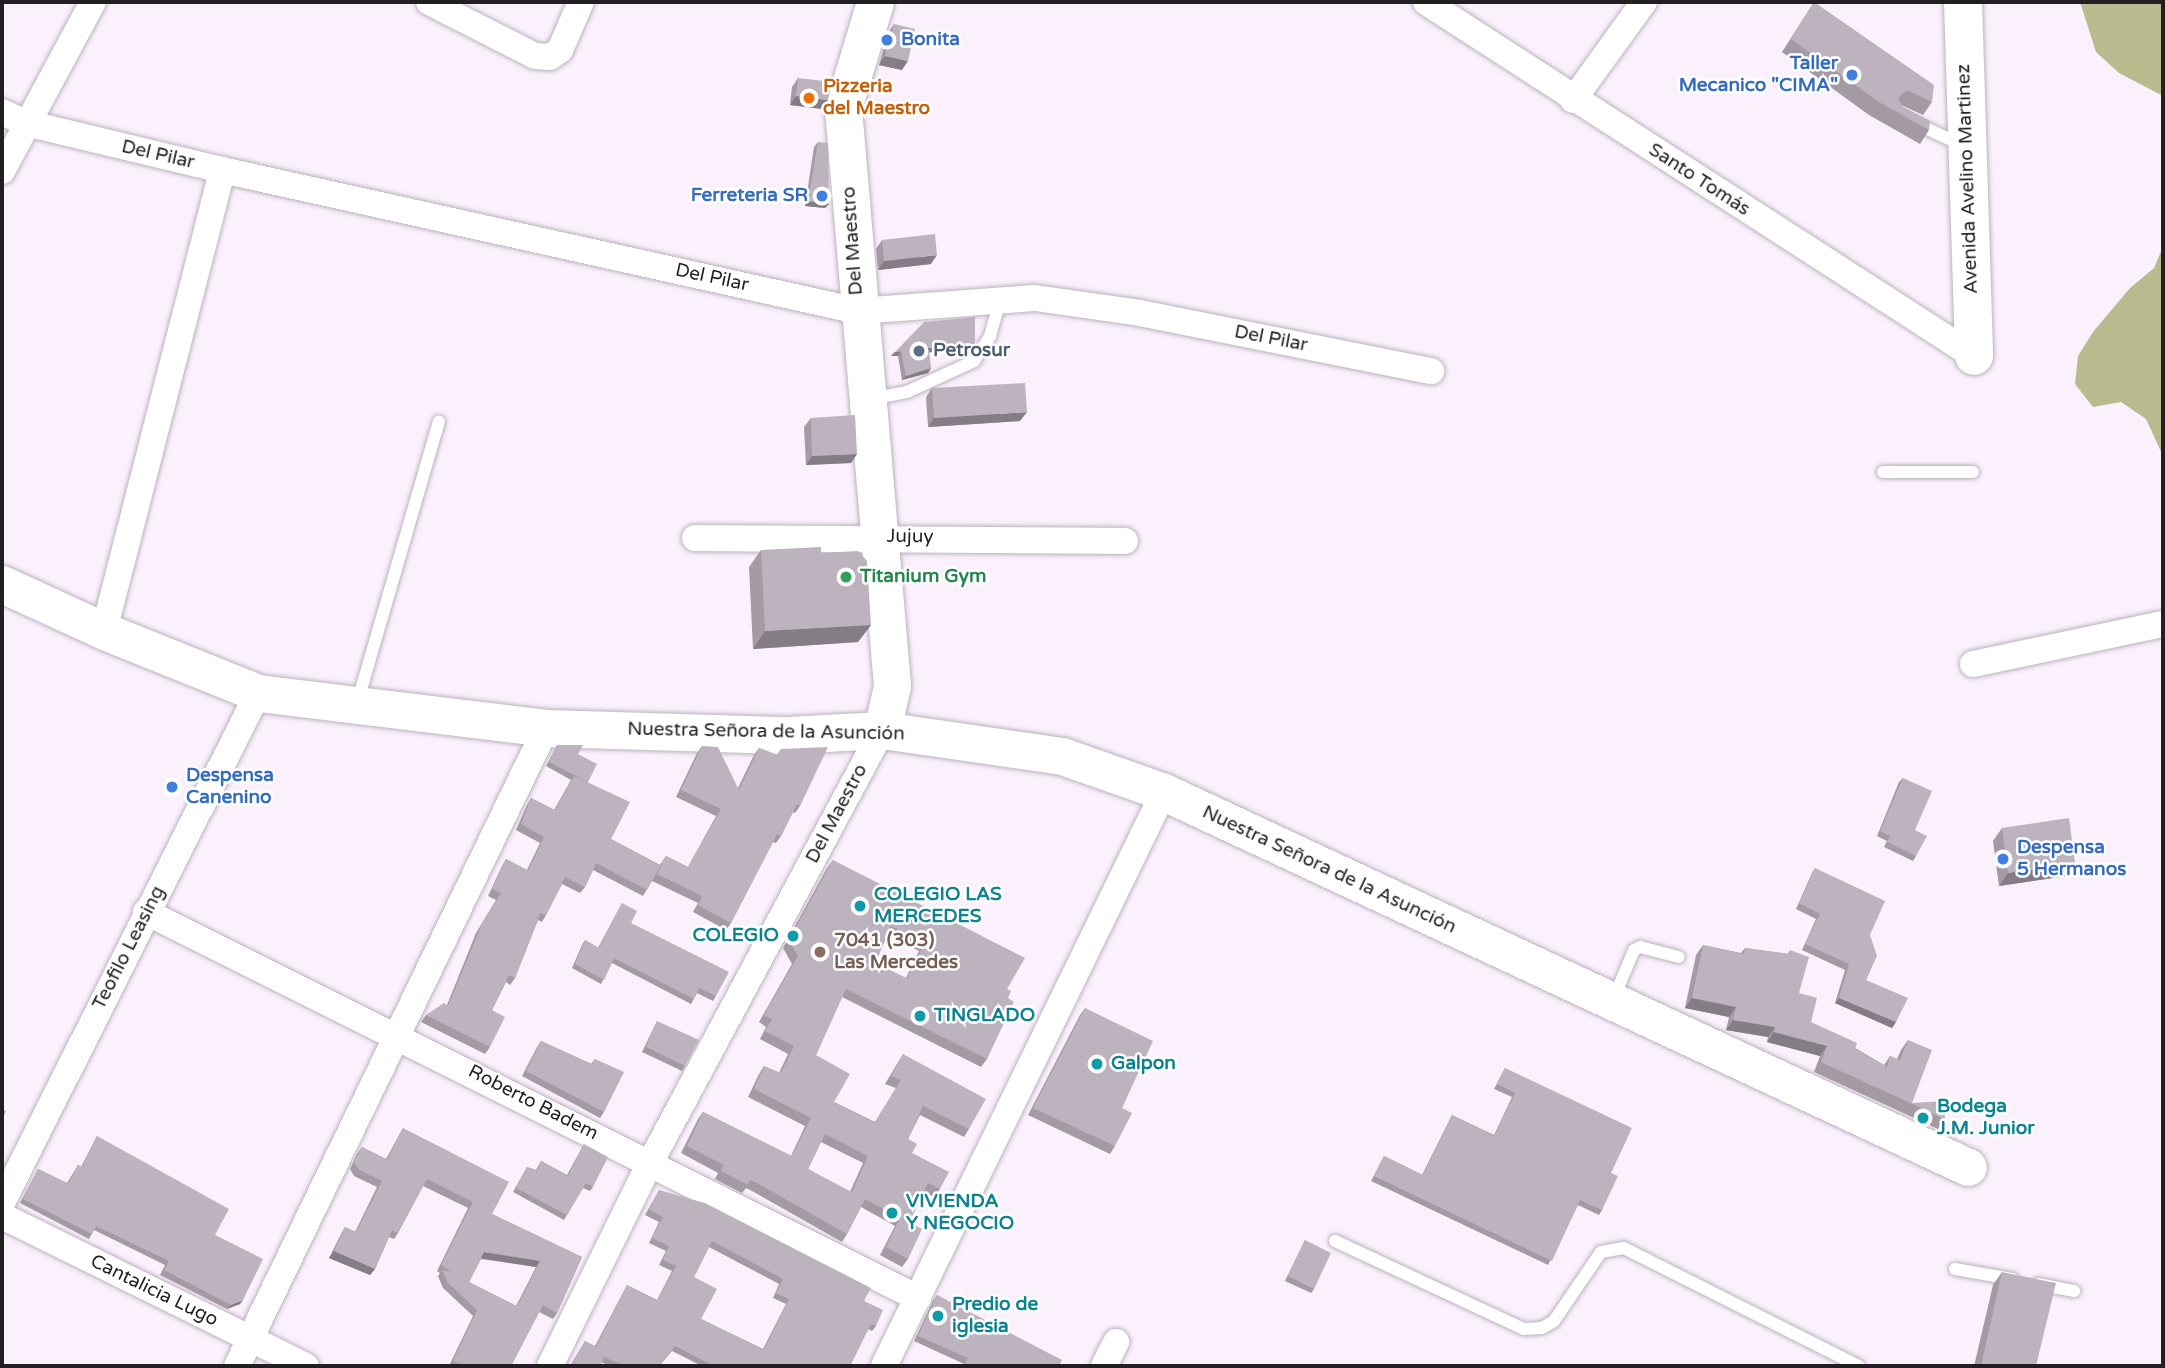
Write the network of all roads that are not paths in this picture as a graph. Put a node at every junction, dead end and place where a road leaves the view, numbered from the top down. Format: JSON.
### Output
{"nodes":[{"id":1,"x":93,"y":2,"type":"edge"},
{"id":2,"x":429,"y":2,"type":"edge"},
{"id":3,"x":581,"y":2,"type":"edge"},
{"id":4,"x":875,"y":2,"type":"edge"},
{"id":5,"x":1426,"y":2,"type":"edge"},
{"id":6,"x":1644,"y":2,"type":"edge"},
{"id":7,"x":1963,"y":2,"type":"edge"},
{"id":8,"x":1573,"y":100,"type":"junction"},
{"id":9,"x":2,"y":112,"type":"edge"},
{"id":10,"x":1907,"y":118,"type":"edge"},
{"id":11,"x":26,"y":124,"type":"junction"},
{"id":12,"x":1967,"y":148,"type":"junction"},
{"id":13,"x":222,"y":170,"type":"junction"},
{"id":14,"x":2,"y":171,"type":"edge"},
{"id":15,"x":1000,"y":302,"type":"junction"},
{"id":16,"x":858,"y":311,"type":"junction"},
{"id":17,"x":1974,"y":356,"type":"joint"},
{"id":18,"x":1431,"y":371,"type":"dead end"},
{"id":19,"x":864,"y":400,"type":"junction"},
{"id":20,"x":439,"y":422,"type":"dead end"},
{"id":21,"x":1882,"y":472,"type":"dead end"},
{"id":22,"x":1973,"y":472,"type":"dead end"},
{"id":23,"x":876,"y":537,"type":"junction"},
{"id":24,"x":695,"y":538,"type":"dead end"},
{"id":25,"x":1125,"y":541,"type":"dead end"},
{"id":26,"x":2,"y":584,"type":"edge"},
{"id":27,"x":2163,"y":624,"type":"edge"},
{"id":28,"x":104,"y":631,"type":"junction"},
{"id":29,"x":1972,"y":664,"type":"dead end"},
{"id":30,"x":258,"y":693,"type":"junction"},
{"id":31,"x":356,"y":707,"type":"junction"},
{"id":32,"x":546,"y":728,"type":"junction"},
{"id":33,"x":882,"y":730,"type":"junction"},
{"id":34,"x":1164,"y":792,"type":"junction"},
{"id":35,"x":146,"y":912,"type":"junction"},
{"id":36,"x":1679,"y":957,"type":"dead end"},
{"id":37,"x":1613,"y":1000,"type":"junction"},
{"id":38,"x":398,"y":1035,"type":"junction"},
{"id":39,"x":650,"y":1163,"type":"junction"},
{"id":40,"x":1968,"y":1167,"type":"dead end"},
{"id":41,"x":2,"y":1203,"type":"edge"},
{"id":42,"x":2,"y":1216,"type":"edge"},
{"id":43,"x":1335,"y":1241,"type":"dead end"},
{"id":44,"x":1955,"y":1269,"type":"dead end"},
{"id":45,"x":2074,"y":1291,"type":"dead end"},
{"id":46,"x":918,"y":1298,"type":"junction"},
{"id":47,"x":253,"y":1338,"type":"junction"},
{"id":48,"x":1115,"y":1342,"type":"dead end"},
{"id":49,"x":237,"y":1366,"type":"edge"},
{"id":50,"x":306,"y":1366,"type":"edge"},
{"id":51,"x":550,"y":1366,"type":"edge"},
{"id":52,"x":884,"y":1366,"type":"edge"},
{"id":53,"x":1104,"y":1366,"type":"edge"},
{"id":54,"x":1859,"y":1366,"type":"edge"}],
"edges":[{"from":1,"to":11,"type":"street"},
{"from":2,"to":3,"type":"street"},
{"from":4,"to":16,"type":"street","name":"Del Maestro"},
{"from":5,"to":8,"type":"street","name":"Santo Tomás"},
{"from":6,"to":8,"type":"street"},
{"from":7,"to":12,"type":"main road","name":"Avenida Avelino Martinez"},
{"from":8,"to":17,"type":"street","name":"Santo Tomás"},
{"from":9,"to":11,"type":"street","name":"Del Pilar"},
{"from":10,"to":12,"type":"lane"},
{"from":11,"to":13,"type":"street","name":"Del Pilar"},
{"from":11,"to":14,"type":"street"},
{"from":12,"to":17,"type":"main road","name":"Avenida Avelino Martinez"},
{"from":13,"to":16,"type":"street","name":"Del Pilar"},
{"from":13,"to":28,"type":"street"},
{"from":15,"to":16,"type":"street","name":"Del Pilar"},
{"from":15,"to":18,"type":"street","name":"Del Pilar"},
{"from":15,"to":19,"type":"lane"},
{"from":16,"to":19,"type":"street","name":"Del Maestro"},
{"from":19,"to":23,"type":"street","name":"Del Maestro"},
{"from":20,"to":31,"type":"lane"},
{"from":21,"to":22,"type":"lane"},
{"from":23,"to":24,"type":"street","name":"Jujuy"},
{"from":23,"to":25,"type":"street","name":"Jujuy"},
{"from":23,"to":33,"type":"street","name":"Del Maestro"},
{"from":26,"to":28,"type":"street","name":"Nuestra Señora de la Asunción"},
{"from":27,"to":29,"type":"street"},
{"from":28,"to":30,"type":"street","name":"Nuestra Señora de la Asunción"},
{"from":30,"to":31,"type":"street","name":"Nuestra Señora de la Asunción"},
{"from":30,"to":35,"type":"street","name":"Teofilo Leasing"},
{"from":31,"to":32,"type":"street","name":"Nuestra Señora de la Asunción"},
{"from":32,"to":33,"type":"street","name":"Nuestra Señora de la Asunción"},
{"from":32,"to":38,"type":"street"},
{"from":33,"to":34,"type":"street","name":"Nuestra Señora de la Asunción"},
{"from":33,"to":39,"type":"street","name":"Del Maestro"},
{"from":34,"to":37,"type":"street","name":"Nuestra Señora de la Asunción"},
{"from":34,"to":46,"type":"street"},
{"from":35,"to":38,"type":"street","name":"Roberto Badem"},
{"from":35,"to":41,"type":"street","name":"Teofilo Leasing"},
{"from":36,"to":37,"type":"lane"},
{"from":37,"to":40,"type":"street","name":"Nuestra Señora de la Asunción"},
{"from":38,"to":39,"type":"street","name":"Roberto Badem"},
{"from":38,"to":47,"type":"street"},
{"from":39,"to":46,"type":"street","name":"Roberto Badem"},
{"from":39,"to":51,"type":"street","name":"Del Maestro"},
{"from":42,"to":47,"type":"street","name":"Cantalicia Lugo"},
{"from":43,"to":54,"type":"lane"},
{"from":44,"to":45,"type":"lane"},
{"from":46,"to":52,"type":"street"},
{"from":47,"to":49,"type":"street"},
{"from":47,"to":50,"type":"street","name":"Cantalicia Lugo"},
{"from":48,"to":53,"type":"street"}]}
